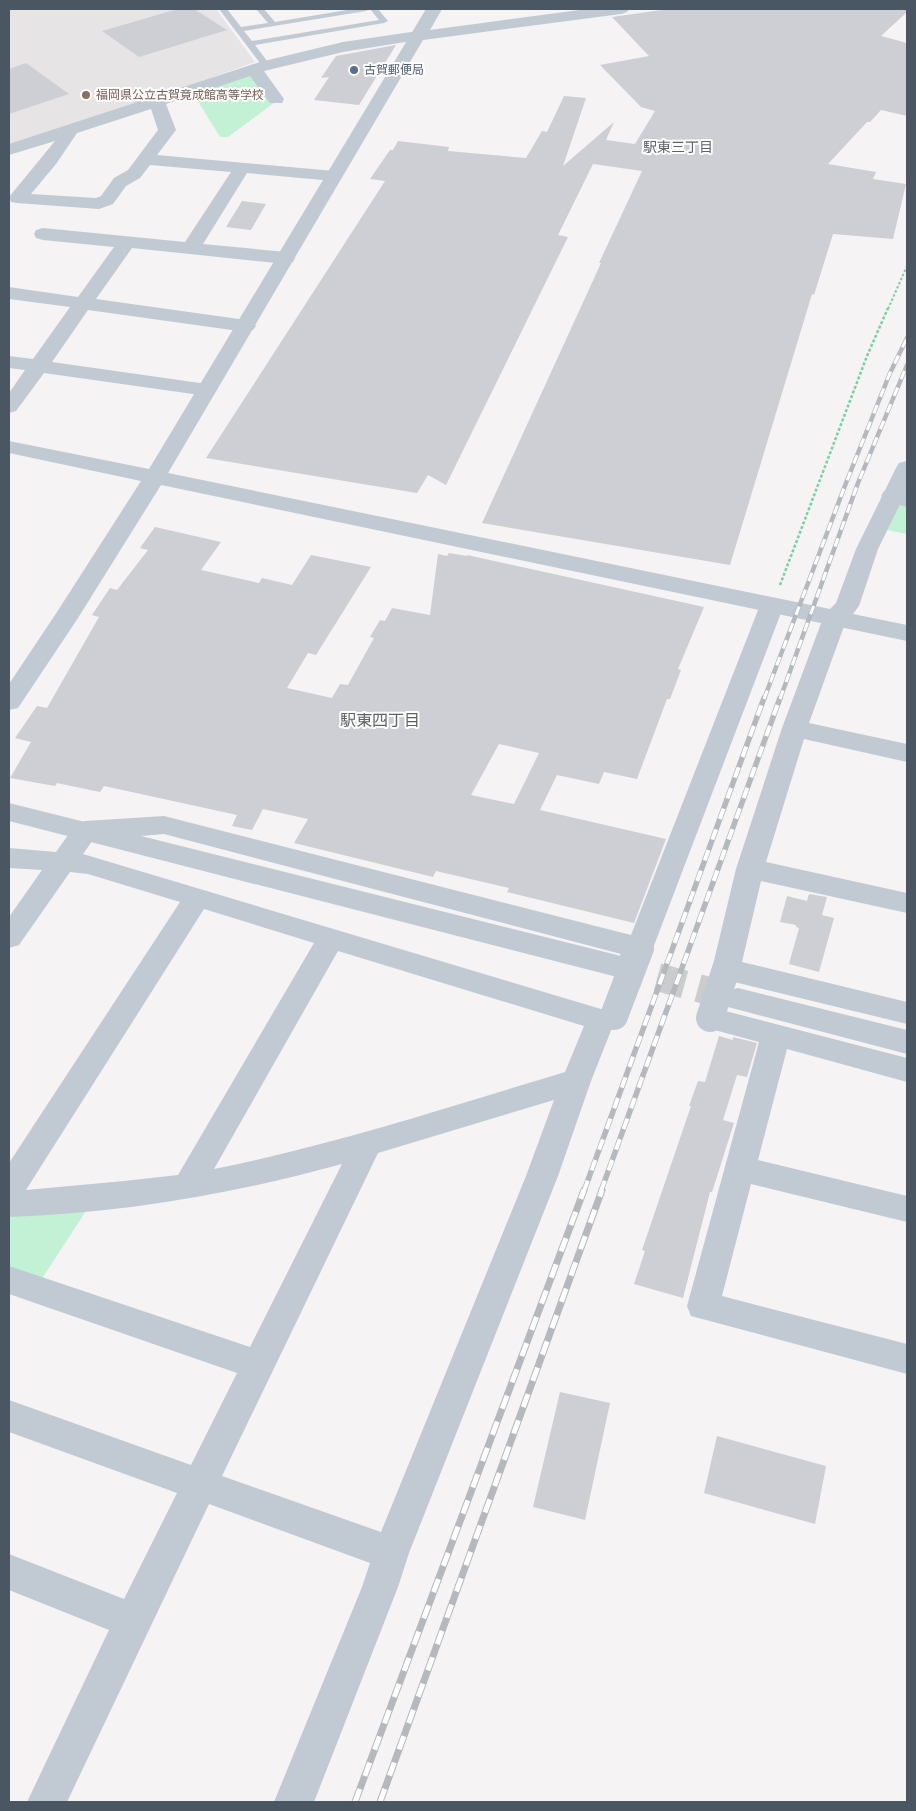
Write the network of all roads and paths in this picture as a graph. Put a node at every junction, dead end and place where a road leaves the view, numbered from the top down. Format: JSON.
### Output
{"nodes":[{"id":1,"x":223,"y":9,"type":"edge"},
{"id":2,"x":260,"y":9,"type":"edge"},
{"id":3,"x":366,"y":9,"type":"edge"},
{"id":4,"x":374,"y":9,"type":"edge"},
{"id":5,"x":434,"y":9,"type":"edge"},
{"id":6,"x":621,"y":9,"type":"edge"},
{"id":7,"x":273,"y":24,"type":"junction"},
{"id":8,"x":239,"y":30,"type":"junction"},
{"id":9,"x":418,"y":36,"type":"junction"},
{"id":10,"x":249,"y":44,"type":"junction"},
{"id":11,"x":260,"y":67,"type":"junction"},
{"id":12,"x":276,"y":99,"type":"dead end"},
{"id":13,"x":157,"y":101,"type":"junction"},
{"id":14,"x":70,"y":131,"type":"junction"},
{"id":15,"x":9,"y":150,"type":"edge"},
{"id":16,"x":146,"y":159,"type":"junction"},
{"id":17,"x":242,"y":168,"type":"junction"},
{"id":18,"x":334,"y":176,"type":"junction"},
{"id":19,"x":43,"y":234,"type":"dead end"},
{"id":20,"x":126,"y":242,"type":"junction"},
{"id":21,"x":190,"y":249,"type":"junction"},
{"id":22,"x":286,"y":258,"type":"junction"},
{"id":23,"x":907,"y":266,"type":"edge"},
{"id":24,"x":9,"y":293,"type":"edge"},
{"id":25,"x":83,"y":303,"type":"junction"},
{"id":26,"x":246,"y":326,"type":"junction"},
{"id":27,"x":9,"y":362,"type":"edge"},
{"id":28,"x":38,"y":366,"type":"junction"},
{"id":29,"x":208,"y":390,"type":"junction"},
{"id":30,"x":9,"y":407,"type":"edge"},
{"id":31,"x":9,"y":447,"type":"edge"},
{"id":32,"x":907,"y":468,"type":"edge"},
{"id":33,"x":154,"y":479,"type":"junction"},
{"id":34,"x":900,"y":498,"type":"edge"},
{"id":35,"x":772,"y":605,"type":"junction"},
{"id":36,"x":834,"y":618,"type":"junction"},
{"id":37,"x":907,"y":633,"type":"edge"},
{"id":38,"x":9,"y":702,"type":"edge"},
{"id":39,"x":795,"y":728,"type":"junction"},
{"id":40,"x":907,"y":753,"type":"edge"},
{"id":41,"x":9,"y":812,"type":"edge"},
{"id":42,"x":85,"y":832,"type":"junction"},
{"id":43,"x":9,"y":858,"type":"edge"},
{"id":44,"x":64,"y":863,"type":"junction"},
{"id":45,"x":750,"y":869,"type":"junction"},
{"id":46,"x":197,"y":898,"type":"junction"},
{"id":47,"x":907,"y":903,"type":"edge"},
{"id":48,"x":9,"y":938,"type":"edge"},
{"id":49,"x":331,"y":938,"type":"junction"},
{"id":50,"x":640,"y":948,"type":"junction"},
{"id":51,"x":617,"y":966,"type":"tunnel mouth"},
{"id":52,"x":726,"y":969,"type":"junction"},
{"id":53,"x":738,"y":999,"type":"tunnel mouth"},
{"id":54,"x":907,"y":1013,"type":"edge"},
{"id":55,"x":608,"y":1018,"type":"junction"},
{"id":56,"x":776,"y":1035,"type":"junction"},
{"id":57,"x":907,"y":1042,"type":"edge"},
{"id":58,"x":907,"y":1070,"type":"edge"},
{"id":59,"x":576,"y":1081,"type":"junction"},
{"id":60,"x":367,"y":1144,"type":"junction"},
{"id":61,"x":741,"y":1169,"type":"junction"},
{"id":62,"x":188,"y":1186,"type":"junction"},
{"id":63,"x":9,"y":1189,"type":"edge"},
{"id":64,"x":9,"y":1204,"type":"edge"},
{"id":65,"x":907,"y":1209,"type":"edge"},
{"id":66,"x":9,"y":1280,"type":"edge"},
{"id":67,"x":907,"y":1359,"type":"edge"},
{"id":68,"x":258,"y":1365,"type":"junction"},
{"id":69,"x":9,"y":1416,"type":"edge"},
{"id":70,"x":201,"y":1485,"type":"junction"},
{"id":71,"x":391,"y":1553,"type":"junction"},
{"id":72,"x":9,"y":1572,"type":"edge"},
{"id":73,"x":133,"y":1621,"type":"junction"},
{"id":74,"x":47,"y":1802,"type":"edge"},
{"id":75,"x":294,"y":1802,"type":"edge"}],
"edges":[{"from":1,"to":8,"type":"lane"},
{"from":2,"to":7,"type":"lane"},
{"from":3,"to":7,"type":"lane"},
{"from":4,"to":10,"type":"lane"},
{"from":5,"to":9,"type":"street"},
{"from":6,"to":9,"type":"street"},
{"from":7,"to":8,"type":"lane"},
{"from":8,"to":10,"type":"lane"},
{"from":9,"to":11,"type":"street"},
{"from":9,"to":18,"type":"street"},
{"from":10,"to":11,"type":"lane"},
{"from":11,"to":12,"type":"street"},
{"from":11,"to":13,"type":"street"},
{"from":13,"to":14,"type":"street"},
{"from":13,"to":16,"type":"street"},
{"from":14,"to":15,"type":"street"},
{"from":14,"to":16,"type":"street"},
{"from":16,"to":17,"type":"street"},
{"from":17,"to":18,"type":"street"},
{"from":17,"to":21,"type":"street"},
{"from":18,"to":22,"type":"street"},
{"from":19,"to":20,"type":"street"},
{"from":20,"to":21,"type":"street"},
{"from":20,"to":25,"type":"street"},
{"from":21,"to":22,"type":"street"},
{"from":22,"to":26,"type":"street"},
{"from":23,"to":35,"type":"path"},
{"from":24,"to":25,"type":"street"},
{"from":25,"to":26,"type":"street"},
{"from":25,"to":28,"type":"street"},
{"from":26,"to":29,"type":"street"},
{"from":27,"to":28,"type":"street"},
{"from":28,"to":29,"type":"street"},
{"from":28,"to":30,"type":"street"},
{"from":29,"to":33,"type":"street"},
{"from":31,"to":33,"type":"street"},
{"from":32,"to":34,"type":"street"},
{"from":33,"to":35,"type":"street"},
{"from":33,"to":38,"type":"street"},
{"from":34,"to":36,"type":"street"},
{"from":35,"to":36,"type":"street"},
{"from":35,"to":50,"type":"street"},
{"from":36,"to":37,"type":"street"},
{"from":36,"to":39,"type":"street"},
{"from":39,"to":40,"type":"street"},
{"from":39,"to":45,"type":"street"},
{"from":41,"to":42,"type":"street"},
{"from":42,"to":44,"type":"street"},
{"from":42,"to":50,"type":"street"},
{"from":42,"to":51,"type":"street"},
{"from":43,"to":44,"type":"street"},
{"from":44,"to":46,"type":"street"},
{"from":44,"to":48,"type":"street"},
{"from":45,"to":47,"type":"street"},
{"from":45,"to":52,"type":"street"},
{"from":46,"to":49,"type":"street"},
{"from":46,"to":63,"type":"street"},
{"from":49,"to":55,"type":"street"},
{"from":49,"to":62,"type":"street"},
{"from":50,"to":55,"type":"street","bridge":true},
{"from":52,"to":54,"type":"street"},
{"from":52,"to":56,"type":"street","bridge":true},
{"from":53,"to":57,"type":"street"},
{"from":55,"to":59,"type":"street"},
{"from":56,"to":58,"type":"street"},
{"from":56,"to":61,"type":"street"},
{"from":59,"to":60,"type":"street"},
{"from":59,"to":71,"type":"street"},
{"from":60,"to":62,"type":"street"},
{"from":60,"to":68,"type":"street"},
{"from":61,"to":65,"type":"street"},
{"from":61,"to":67,"type":"street"},
{"from":62,"to":64,"type":"street"},
{"from":66,"to":68,"type":"street"},
{"from":68,"to":70,"type":"street"},
{"from":69,"to":70,"type":"street"},
{"from":70,"to":71,"type":"street"},
{"from":70,"to":73,"type":"street"},
{"from":71,"to":75,"type":"street"},
{"from":72,"to":73,"type":"street"},
{"from":73,"to":74,"type":"street"}]}
